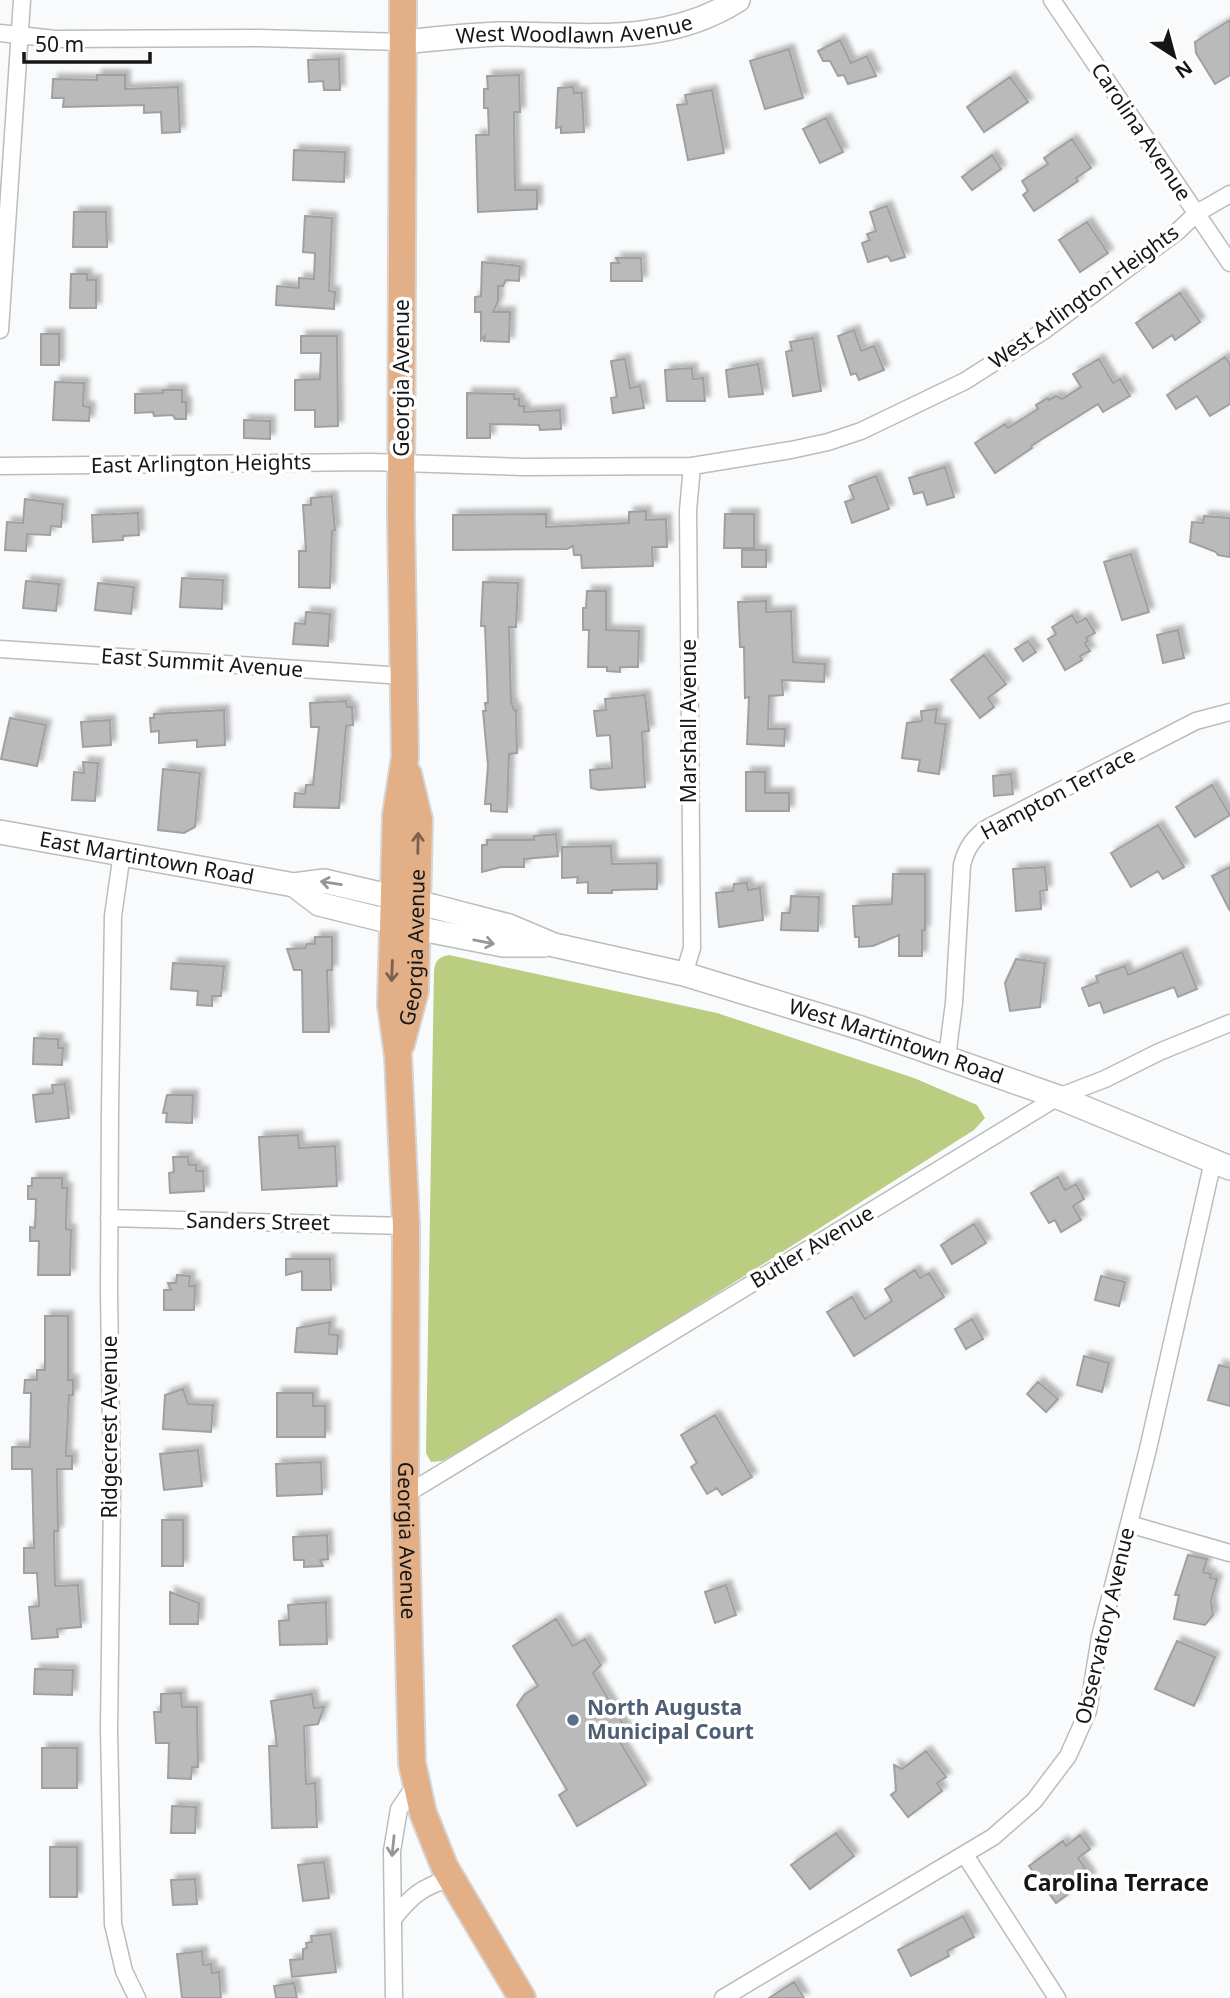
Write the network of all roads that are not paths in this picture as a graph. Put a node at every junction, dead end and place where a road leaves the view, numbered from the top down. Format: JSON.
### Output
{"nodes":[{"id":1,"x":22,"y":0,"type":"edge"},
{"id":2,"x":403,"y":0,"type":"edge"},
{"id":3,"x":738,"y":0,"type":"edge"},
{"id":4,"x":1052,"y":0,"type":"edge"},
{"id":5,"x":0,"y":33,"type":"edge"},
{"id":6,"x":19,"y":36,"type":"junction"},
{"id":7,"x":403,"y":42,"type":"junction"},
{"id":8,"x":1230,"y":194,"type":"edge"},
{"id":9,"x":1197,"y":213,"type":"junction"},
{"id":10,"x":1230,"y":264,"type":"edge"},
{"id":11,"x":0,"y":330,"type":"edge"},
{"id":12,"x":402,"y":465,"type":"junction"},
{"id":13,"x":0,"y":466,"type":"edge"},
{"id":14,"x":692,"y":467,"type":"junction"},
{"id":15,"x":0,"y":649,"type":"edge"},
{"id":16,"x":404,"y":676,"type":"junction"},
{"id":17,"x":1230,"y":712,"type":"edge"},
{"id":18,"x":0,"y":832,"type":"edge"},
{"id":19,"x":122,"y":853,"type":"junction"},
{"id":20,"x":405,"y":912,"type":"junction"},
{"id":21,"x":684,"y":974,"type":"junction"},
{"id":22,"x":1230,"y":1023,"type":"edge"},
{"id":23,"x":947,"y":1057,"type":"junction"},
{"id":24,"x":1058,"y":1097,"type":"junction"},
{"id":25,"x":1222,"y":1165,"type":"edge"},
{"id":26,"x":109,"y":1218,"type":"junction"},
{"id":27,"x":406,"y":1226,"type":"junction"},
{"id":28,"x":405,"y":1495,"type":"junction"},
{"id":29,"x":1129,"y":1524,"type":"junction"},
{"id":30,"x":1230,"y":1553,"type":"edge"},
{"id":31,"x":416,"y":1784,"type":"junction"},
{"id":32,"x":965,"y":1855,"type":"junction"},
{"id":33,"x":450,"y":1878,"type":"junction"},
{"id":34,"x":393,"y":1919,"type":"junction"},
{"id":35,"x":137,"y":1998,"type":"edge"},
{"id":36,"x":394,"y":1998,"type":"edge"},
{"id":37,"x":522,"y":1998,"type":"edge"},
{"id":38,"x":723,"y":1998,"type":"edge"},
{"id":39,"x":1057,"y":1998,"type":"edge"}],
"edges":[{"from":1,"to":6,"type":"street"},
{"from":2,"to":7,"type":"main road","name":"Georgia Avenue"},
{"from":3,"to":7,"type":"main road","name":"West Woodlawn Avenue"},
{"from":4,"to":9,"type":"street","name":"Carolina Avenue"},
{"from":5,"to":6,"type":"street"},
{"from":6,"to":7,"type":"street"},
{"from":6,"to":11,"type":"street"},
{"from":7,"to":12,"type":"main road","name":"Georgia Avenue"},
{"from":8,"to":9,"type":"street","name":"West Arlington Heights"},
{"from":9,"to":10,"type":"street","name":"Carolina Avenue"},
{"from":9,"to":14,"type":"street","name":"West Arlington Heights"},
{"from":12,"to":13,"type":"street","name":"East Arlington Heights"},
{"from":12,"to":14,"type":"street","name":"West Arlington Heights"},
{"from":12,"to":16,"type":"main road","name":"Georgia Avenue"},
{"from":14,"to":21,"type":"street","name":"Marshall Avenue"},
{"from":15,"to":16,"type":"street","name":"East Summit Avenue"},
{"from":16,"to":20,"type":"main road","name":"Georgia Avenue"},
{"from":17,"to":23,"type":"street","name":"Hampton Terrace"},
{"from":18,"to":19,"type":"main road","name":"East Martintown Road"},
{"from":19,"to":20,"type":"main road","name":"East Martintown Road"},
{"from":19,"to":26,"type":"street","name":"Ridgecrest Avenue"},
{"from":20,"to":21,"type":"main road","name":"West Martintown Road"},
{"from":20,"to":27,"type":"main road","name":"Georgia Avenue"},
{"from":21,"to":23,"type":"main road","name":"West Martintown Road"},
{"from":22,"to":24,"type":"street","name":"Butler Avenue"},
{"from":23,"to":24,"type":"main road","name":"West Martintown Road"},
{"from":24,"to":25,"type":"main road","name":"West Martintown Road"},
{"from":24,"to":28,"type":"street","name":"Butler Avenue"},
{"from":25,"to":29,"type":"street","name":"Observatory Avenue"},
{"from":26,"to":27,"type":"street","name":"Sanders Street"},
{"from":26,"to":35,"type":"street","name":"Ridgecrest Avenue"},
{"from":27,"to":28,"type":"main road","name":"Georgia Avenue"},
{"from":28,"to":31,"type":"main road","name":"Georgia Avenue"},
{"from":29,"to":30,"type":"street"},
{"from":29,"to":32,"type":"street","name":"Observatory Avenue"},
{"from":31,"to":33,"type":"main road","name":"Georgia Avenue"},
{"from":31,"to":34,"type":"street","one_way":true},
{"from":32,"to":38,"type":"street","name":"Observatory Avenue"},
{"from":32,"to":39,"type":"street"},
{"from":33,"to":34,"type":"street"},
{"from":33,"to":37,"type":"main road","name":"Georgia Avenue"},
{"from":34,"to":36,"type":"street"}]}
